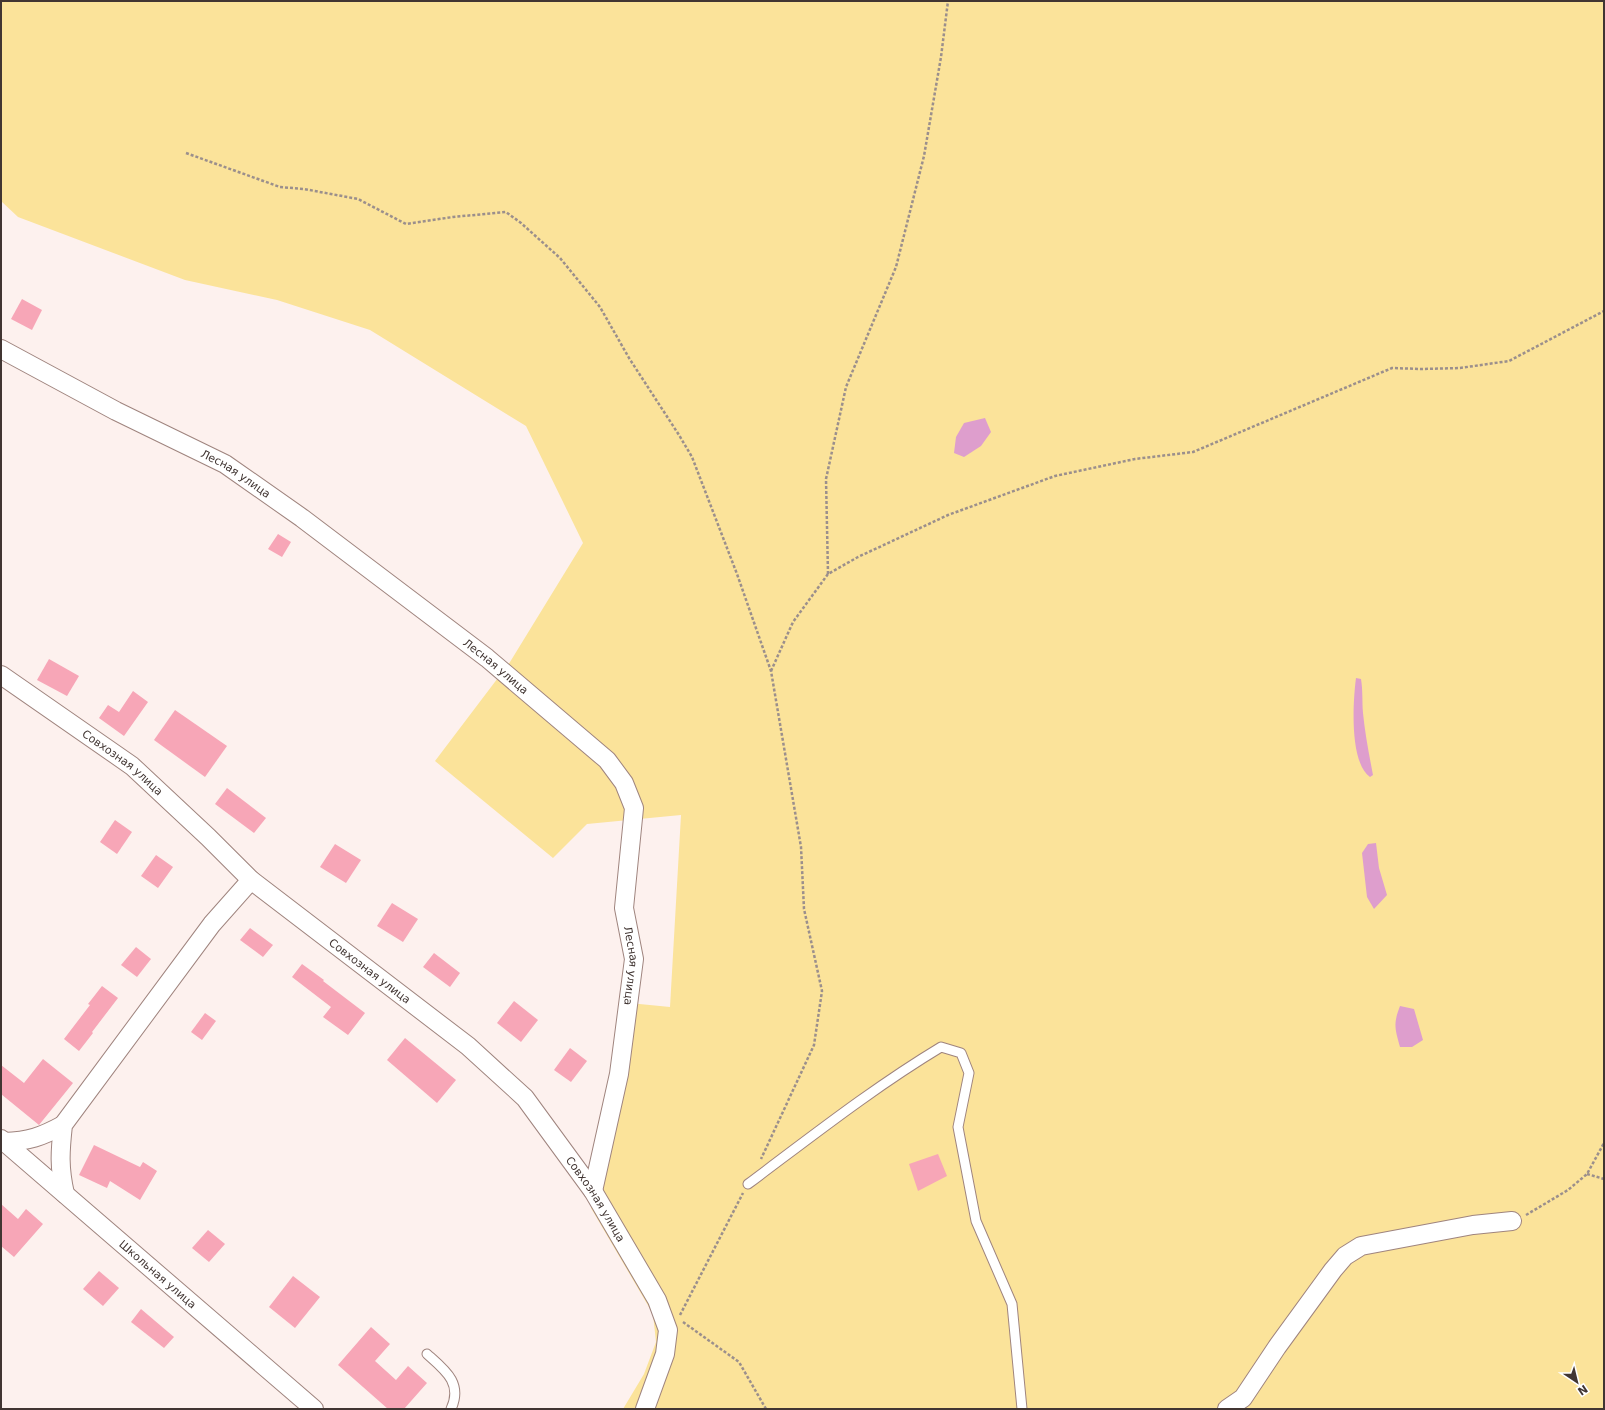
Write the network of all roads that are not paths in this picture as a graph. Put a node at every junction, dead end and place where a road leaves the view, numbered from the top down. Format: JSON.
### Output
{"nodes":[{"id":1,"x":1,"y":349,"type":"edge"},
{"id":2,"x":1,"y":675,"type":"edge"},
{"id":3,"x":251,"y":880,"type":"junction"},
{"id":4,"x":63,"y":1125,"type":"junction"},
{"id":5,"x":3,"y":1141,"type":"edge"},
{"id":6,"x":748,"y":1184,"type":"road end"},
{"id":7,"x":594,"y":1191,"type":"junction"},
{"id":8,"x":65,"y":1194,"type":"junction"},
{"id":9,"x":1512,"y":1221,"type":"road end"},
{"id":10,"x":427,"y":1354,"type":"dead end"},
{"id":11,"x":314,"y":1409,"type":"edge"},
{"id":12,"x":451,"y":1409,"type":"edge"},
{"id":13,"x":644,"y":1409,"type":"edge"},
{"id":14,"x":1022,"y":1409,"type":"edge"},
{"id":15,"x":1227,"y":1409,"type":"edge"}],
"edges":[{"from":1,"to":7,"type":"street","name":"Лесная улица"},
{"from":2,"to":3,"type":"street","name":"Совхозная улица"},
{"from":3,"to":4,"type":"street"},
{"from":3,"to":7,"type":"street","name":"Совхозная улица"},
{"from":4,"to":5,"type":"street"},
{"from":4,"to":8,"type":"street"},
{"from":5,"to":8,"type":"street","name":"Школьная улица"},
{"from":6,"to":14,"type":"lane"},
{"from":7,"to":13,"type":"street","name":"Совхозная улица"},
{"from":8,"to":11,"type":"street","name":"Школьная улица"},
{"from":9,"to":15,"type":"street"},
{"from":10,"to":12,"type":"lane"}]}
